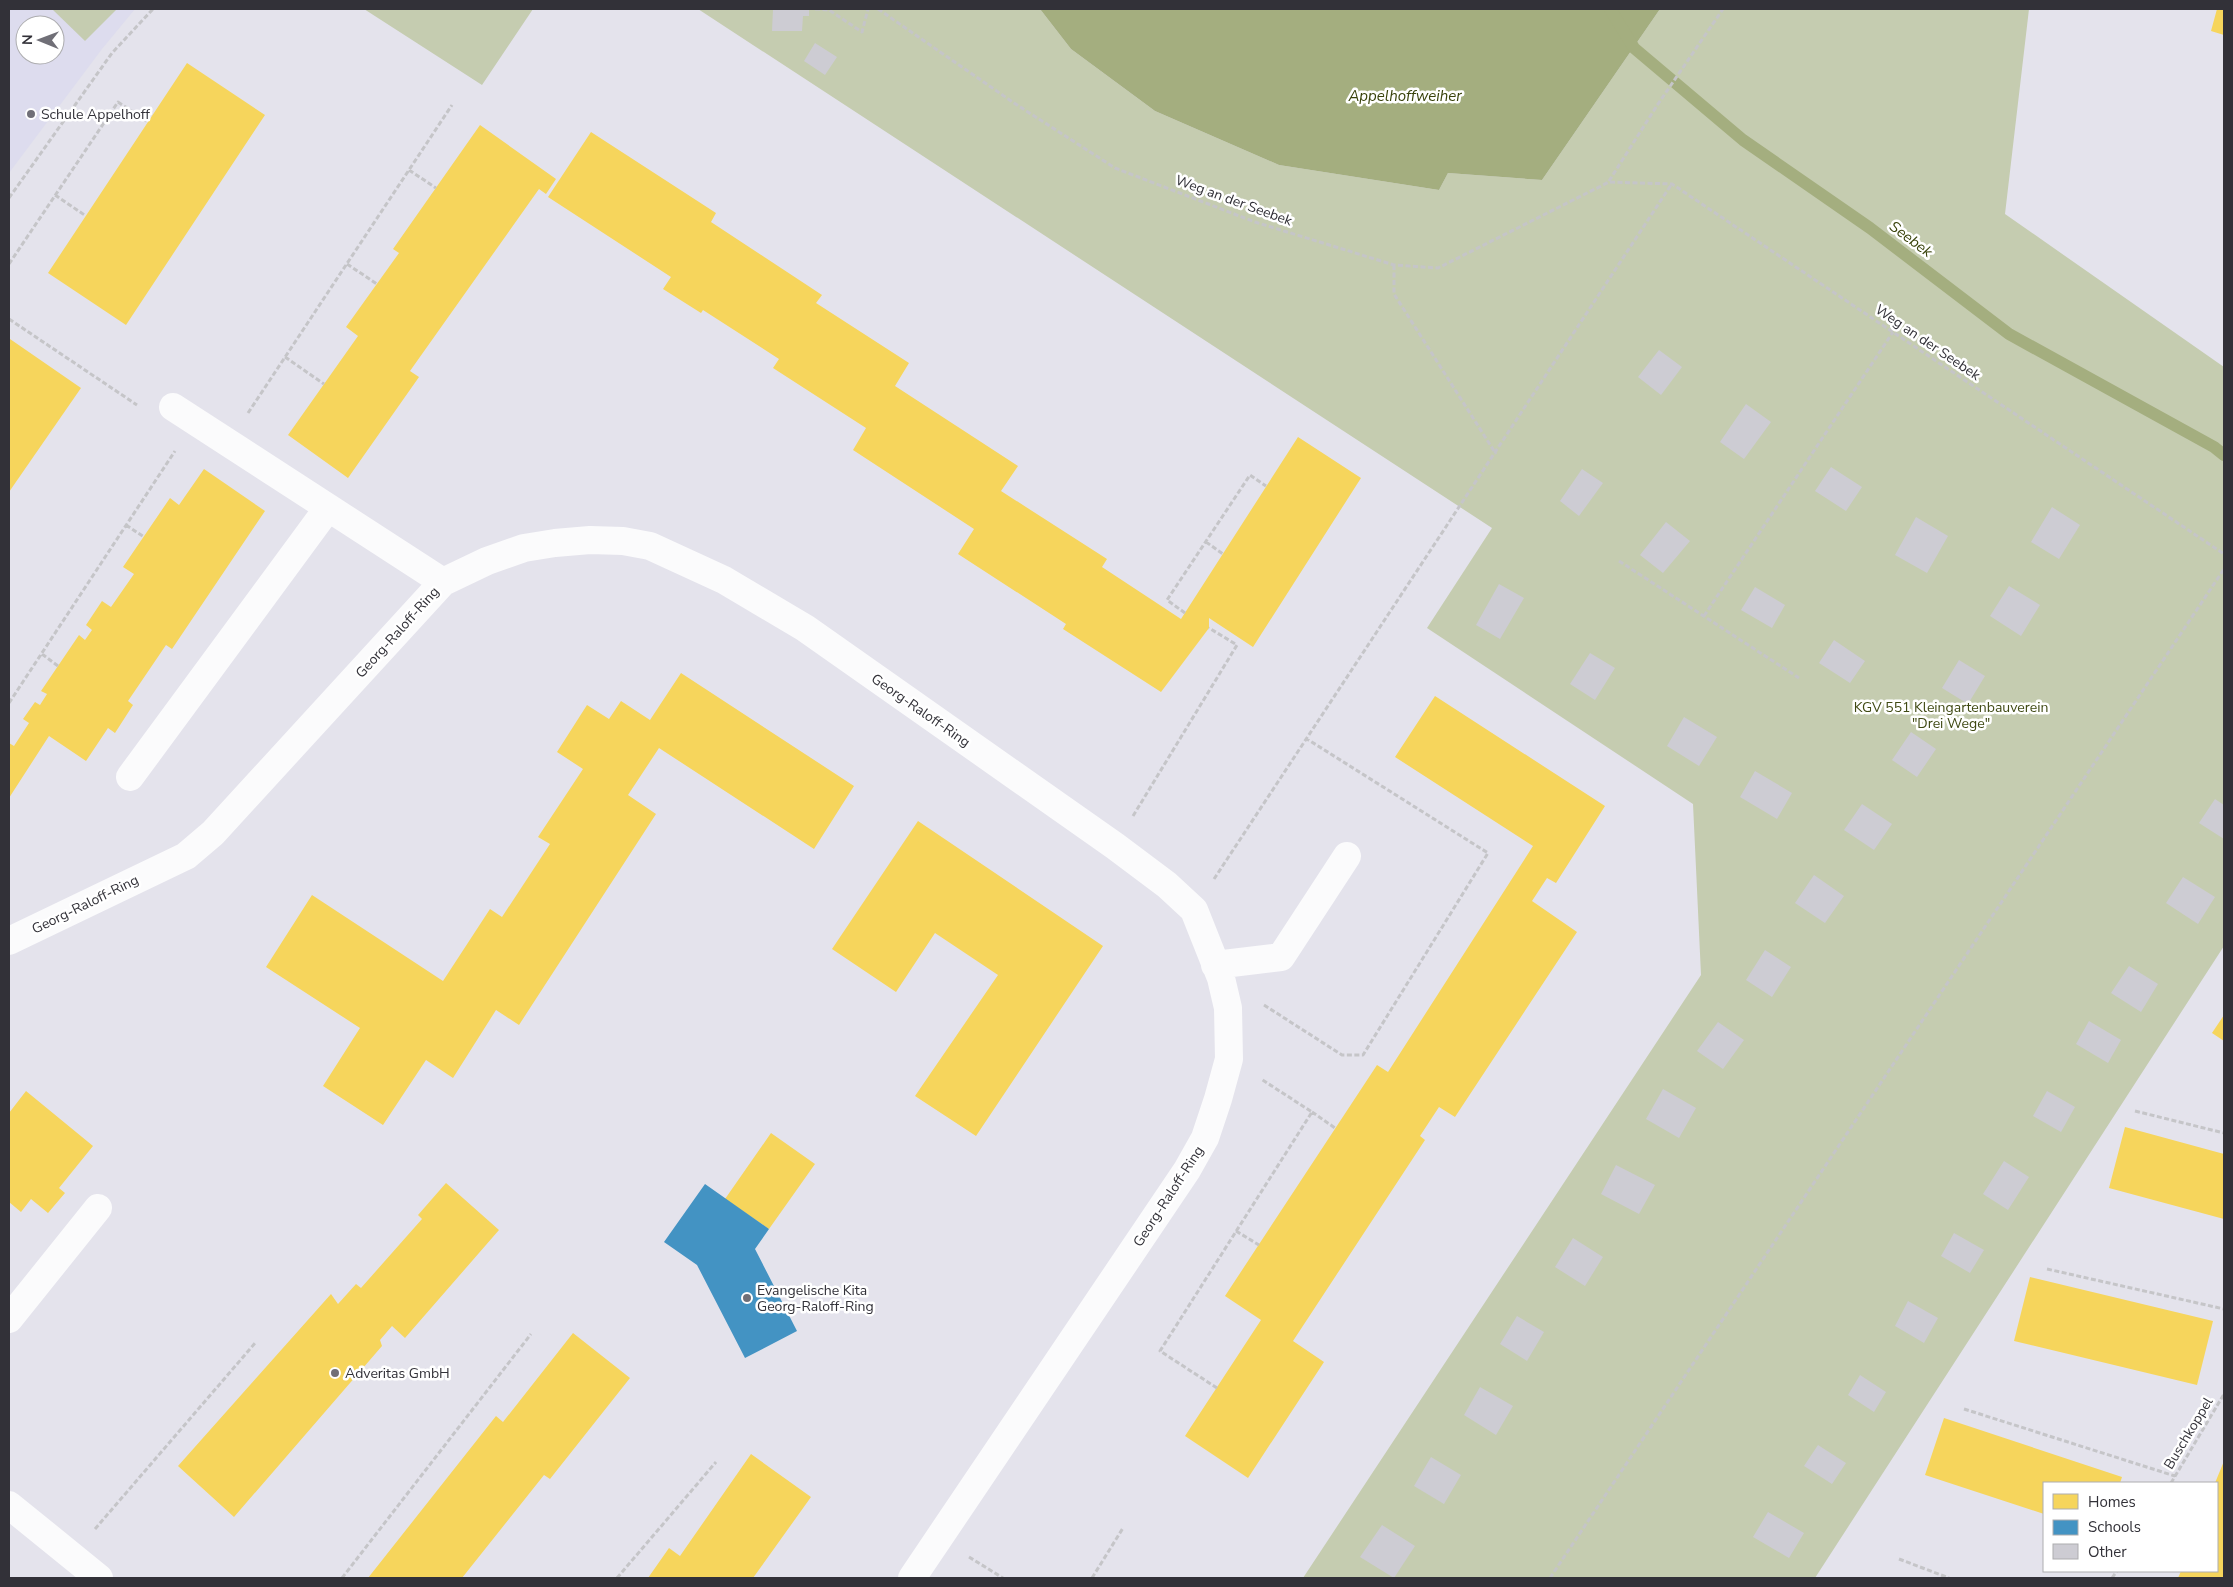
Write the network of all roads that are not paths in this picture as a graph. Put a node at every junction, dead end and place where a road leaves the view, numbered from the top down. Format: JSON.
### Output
{"nodes":[{"id":1,"x":172,"y":407,"type":"dead end"},
{"id":2,"x":328,"y":508,"type":"junction"},
{"id":3,"x":443,"y":582,"type":"junction"},
{"id":4,"x":130,"y":777,"type":"dead end"},
{"id":5,"x":1347,"y":856,"type":"dead end"},
{"id":6,"x":9,"y":941,"type":"edge"},
{"id":7,"x":1218,"y":971,"type":"junction"},
{"id":8,"x":98,"y":1208,"type":"dead end"},
{"id":9,"x":9,"y":1319,"type":"edge"},
{"id":10,"x":9,"y":1505,"type":"edge"},
{"id":11,"x":99,"y":1578,"type":"edge"},
{"id":12,"x":912,"y":1578,"type":"edge"}],
"edges":[{"from":1,"to":2,"type":"street"},
{"from":2,"to":3,"type":"street"},
{"from":2,"to":4,"type":"street"},
{"from":3,"to":6,"type":"street","name":"Georg-Raloff-Ring"},
{"from":3,"to":7,"type":"street","name":"Georg-Raloff-Ring"},
{"from":5,"to":7,"type":"street"},
{"from":7,"to":12,"type":"street","name":"Georg-Raloff-Ring"},
{"from":8,"to":9,"type":"street"},
{"from":10,"to":11,"type":"street"}]}
